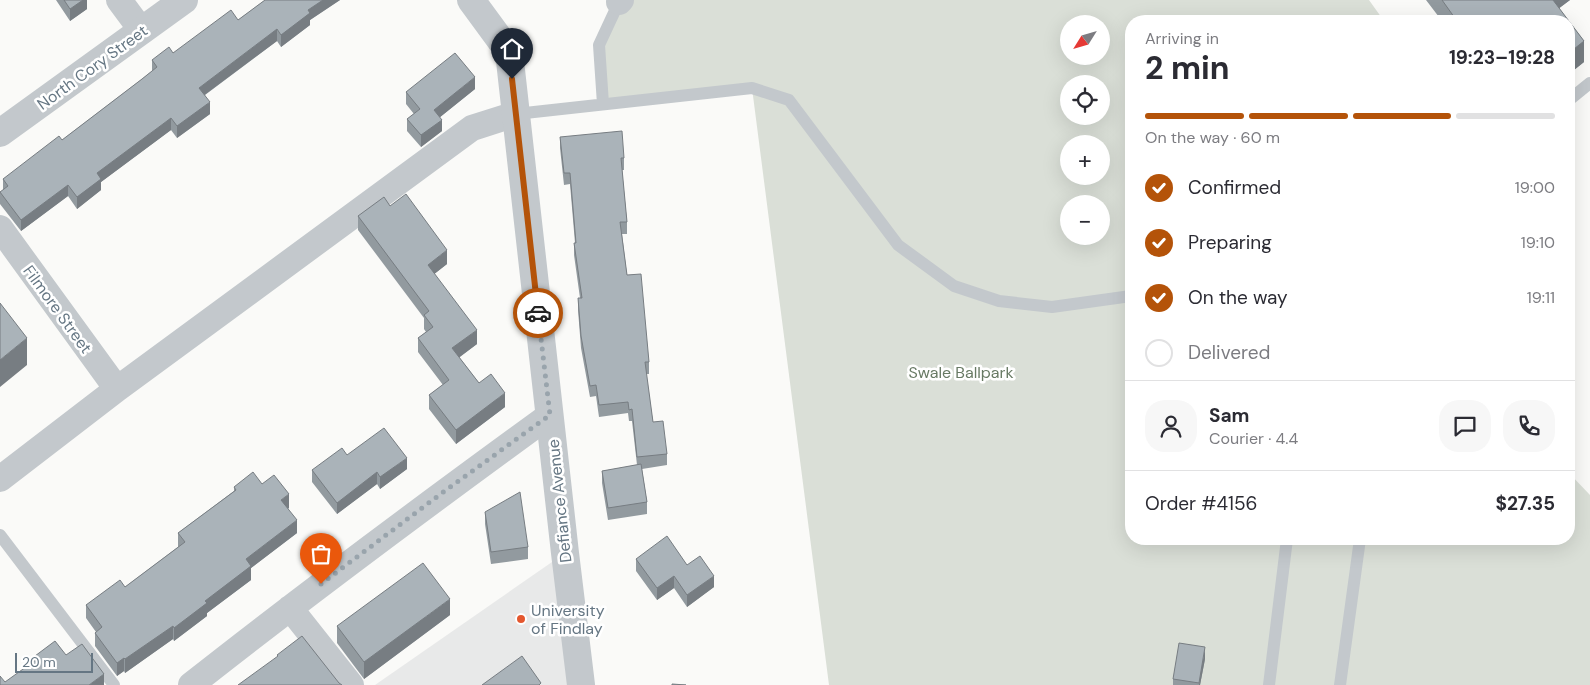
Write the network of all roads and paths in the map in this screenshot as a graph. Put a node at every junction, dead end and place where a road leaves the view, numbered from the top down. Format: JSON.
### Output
{"nodes":[{"id":1,"x":119,"y":0,"type":"edge"},
{"id":2,"x":184,"y":0,"type":"edge"},
{"id":3,"x":471,"y":0,"type":"edge"},
{"id":4,"x":620,"y":1,"type":"edge"},
{"id":5,"x":142,"y":31,"type":"junction"},
{"id":6,"x":1590,"y":83,"type":"edge"},
{"id":7,"x":1575,"y":95,"type":"edge"},
{"id":8,"x":604,"y":104,"type":"junction"},
{"id":9,"x":516,"y":114,"type":"junction"},
{"id":10,"x":0,"y":133,"type":"edge"},
{"id":11,"x":0,"y":228,"type":"edge"},
{"id":12,"x":1125,"y":297,"type":"edge"},
{"id":13,"x":117,"y":389,"type":"junction"},
{"id":14,"x":550,"y":415,"type":"junction"},
{"id":15,"x":0,"y":479,"type":"edge"},
{"id":16,"x":0,"y":534,"type":"edge"},
{"id":17,"x":1286,"y":545,"type":"edge"},
{"id":18,"x":1359,"y":545,"type":"edge"},
{"id":19,"x":290,"y":608,"type":"junction"},
{"id":20,"x":114,"y":685,"type":"edge"},
{"id":21,"x":191,"y":685,"type":"edge"},
{"id":22,"x":351,"y":685,"type":"edge"},
{"id":23,"x":581,"y":685,"type":"edge"},
{"id":24,"x":1269,"y":685,"type":"edge"},
{"id":25,"x":1340,"y":685,"type":"edge"}],
"edges":[{"from":1,"to":5,"type":"street"},
{"from":2,"to":5,"type":"street","name":"North Cory Street"},
{"from":3,"to":9,"type":"street","name":"Defiance Avenue"},
{"from":4,"to":8,"type":"lane"},
{"from":5,"to":10,"type":"street","name":"North Cory Street"},
{"from":6,"to":7,"type":"lane"},
{"from":8,"to":9,"type":"lane"},
{"from":8,"to":12,"type":"lane"},
{"from":9,"to":13,"type":"street"},
{"from":9,"to":14,"type":"street","name":"Defiance Avenue"},
{"from":11,"to":13,"type":"street","name":"Filmore Street"},
{"from":13,"to":15,"type":"street"},
{"from":14,"to":19,"type":"street"},
{"from":14,"to":23,"type":"street","name":"Defiance Avenue"},
{"from":16,"to":20,"type":"lane"},
{"from":17,"to":24,"type":"lane"},
{"from":18,"to":25,"type":"lane"},
{"from":19,"to":21,"type":"street"},
{"from":19,"to":22,"type":"street"}]}
